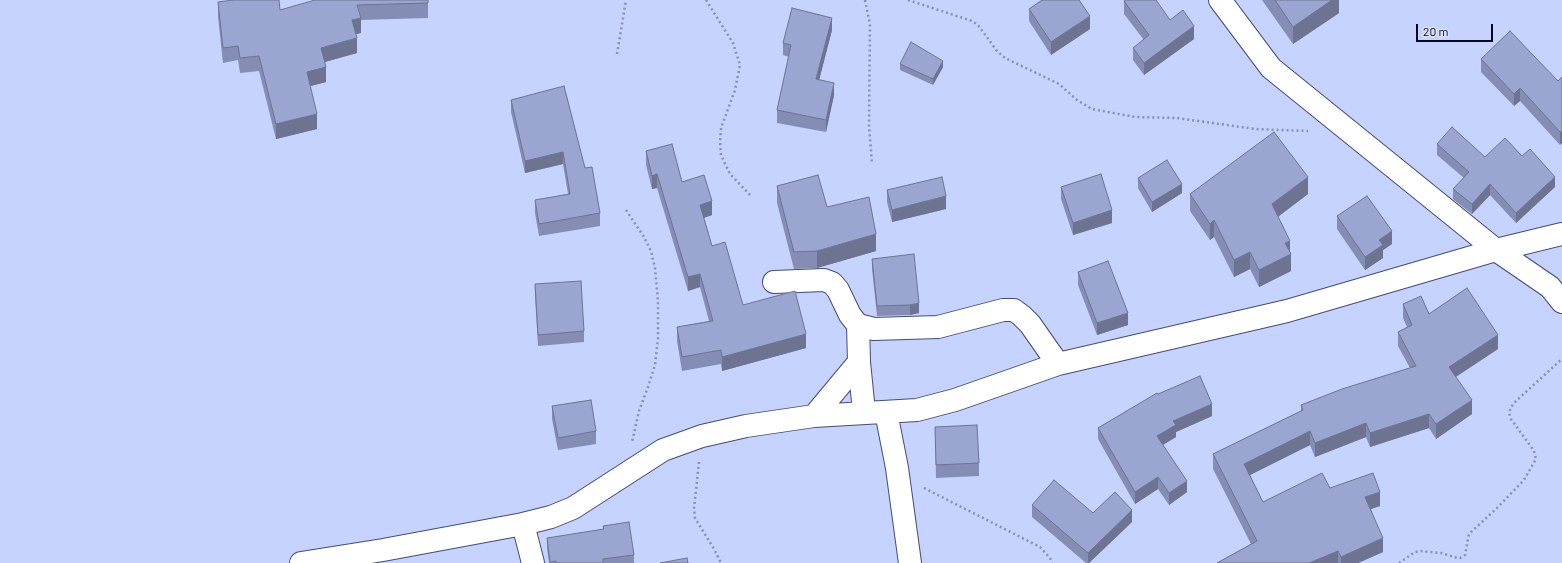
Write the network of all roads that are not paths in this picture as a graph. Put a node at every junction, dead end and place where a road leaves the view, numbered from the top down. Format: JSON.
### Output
{"nodes":[{"id":1,"x":1220,"y":0,"type":"edge"},
{"id":2,"x":1562,"y":234,"type":"edge"},
{"id":3,"x":1496,"y":250,"type":"junction"},
{"id":4,"x":774,"y":282,"type":"dead end"},
{"id":5,"x":1562,"y":302,"type":"edge"},
{"id":6,"x":858,"y":325,"type":"junction"},
{"id":7,"x":860,"y":362,"type":"junction"},
{"id":8,"x":1058,"y":364,"type":"junction"},
{"id":9,"x":875,"y":412,"type":"junction"},
{"id":10,"x":814,"y":416,"type":"junction"},
{"id":11,"x":523,"y":524,"type":"junction"},
{"id":12,"x":301,"y":563,"type":"edge"},
{"id":13,"x":534,"y":563,"type":"edge"},
{"id":14,"x":910,"y":563,"type":"edge"}],
"edges":[{"from":1,"to":3,"type":"street"},
{"from":2,"to":3,"type":"street"},
{"from":3,"to":5,"type":"street"},
{"from":3,"to":8,"type":"street"},
{"from":4,"to":6,"type":"street"},
{"from":6,"to":7,"type":"street"},
{"from":6,"to":8,"type":"street"},
{"from":7,"to":9,"type":"street"},
{"from":7,"to":10,"type":"street"},
{"from":8,"to":9,"type":"street"},
{"from":9,"to":10,"type":"street"},
{"from":9,"to":14,"type":"street"},
{"from":10,"to":11,"type":"street"},
{"from":11,"to":12,"type":"street"},
{"from":11,"to":13,"type":"street"}]}
